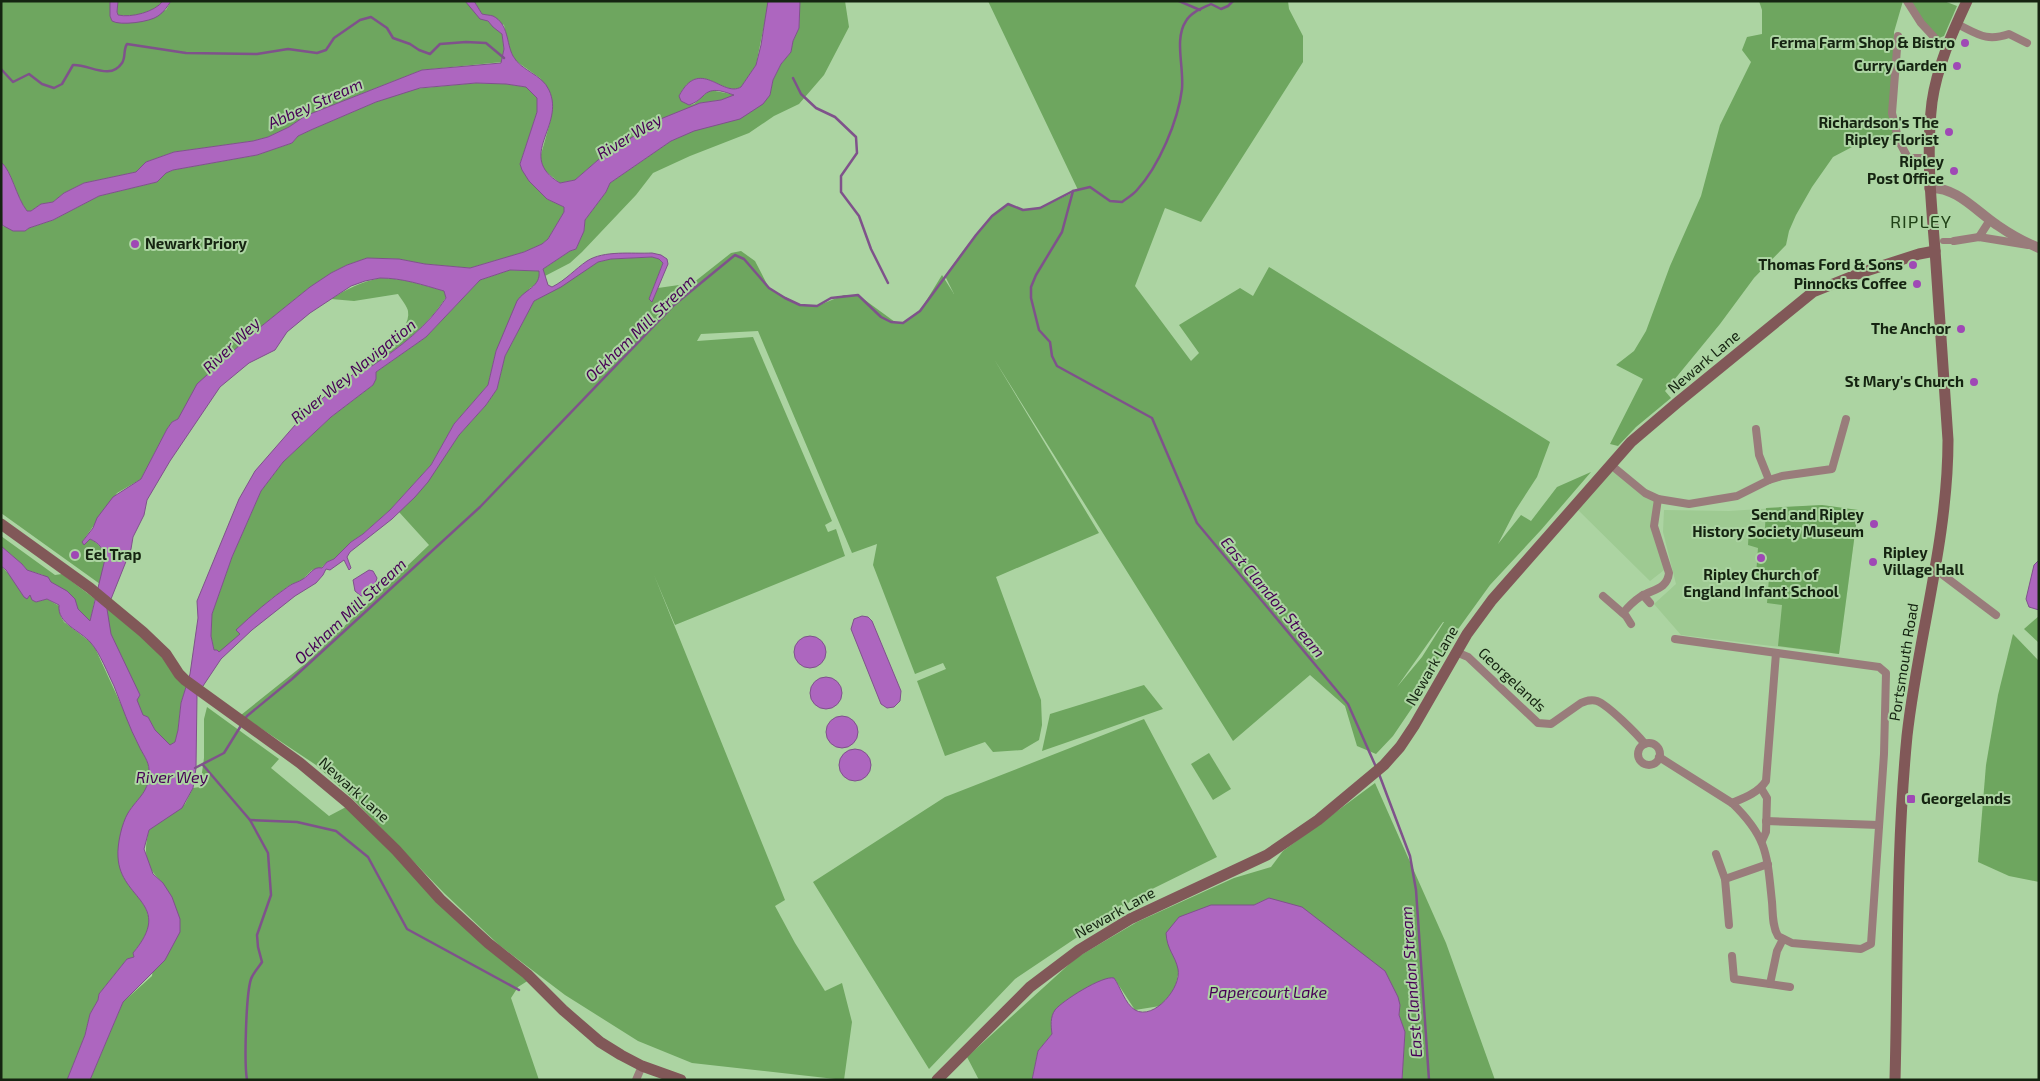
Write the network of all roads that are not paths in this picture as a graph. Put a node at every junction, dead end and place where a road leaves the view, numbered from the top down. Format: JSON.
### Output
{"nodes":[{"id":1,"x":1907,"y":1,"type":"edge"},
{"id":2,"x":1967,"y":1,"type":"edge"},
{"id":3,"x":1957,"y":24,"type":"junction"},
{"id":4,"x":1898,"y":36,"type":"dead end"},
{"id":5,"x":2027,"y":43,"type":"dead end"},
{"id":6,"x":1946,"y":50,"type":"junction"},
{"id":7,"x":1929,"y":158,"type":"junction"},
{"id":8,"x":1929,"y":188,"type":"junction"},
{"id":9,"x":1990,"y":220,"type":"junction"},
{"id":10,"x":1980,"y":238,"type":"junction"},
{"id":11,"x":1943,"y":241,"type":"dead end"},
{"id":12,"x":1954,"y":241,"type":"joint"},
{"id":13,"x":2037,"y":247,"type":"edge"},
{"id":14,"x":1935,"y":251,"type":"junction"},
{"id":15,"x":1846,"y":419,"type":"dead end"},
{"id":16,"x":1756,"y":429,"type":"dead end"},
{"id":17,"x":1611,"y":465,"type":"junction"},
{"id":18,"x":1769,"y":480,"type":"junction"},
{"id":19,"x":1658,"y":499,"type":"junction"},
{"id":20,"x":1,"y":524,"type":"edge"},
{"id":21,"x":1935,"y":569,"type":"junction"},
{"id":22,"x":1643,"y":595,"type":"junction"},
{"id":23,"x":1603,"y":596,"type":"dead end"},
{"id":24,"x":1650,"y":603,"type":"dead end"},
{"id":25,"x":1623,"y":613,"type":"junction"},
{"id":26,"x":1996,"y":615,"type":"dead end"},
{"id":27,"x":1631,"y":624,"type":"dead end"},
{"id":28,"x":1675,"y":639,"type":"dead end"},
{"id":29,"x":1456,"y":652,"type":"junction"},
{"id":30,"x":1776,"y":653,"type":"junction"},
{"id":31,"x":1645,"y":744,"type":"junction"},
{"id":32,"x":1659,"y":757,"type":"junction"},
{"id":33,"x":1760,"y":788,"type":"junction"},
{"id":34,"x":1732,"y":803,"type":"junction"},
{"id":35,"x":1766,"y":821,"type":"junction"},
{"id":36,"x":1879,"y":825,"type":"junction"},
{"id":37,"x":1762,"y":841,"type":"junction"},
{"id":38,"x":1716,"y":854,"type":"dead end"},
{"id":39,"x":1768,"y":864,"type":"junction"},
{"id":40,"x":1725,"y":879,"type":"junction"},
{"id":41,"x":1729,"y":926,"type":"dead end"},
{"id":42,"x":1783,"y":940,"type":"junction"},
{"id":43,"x":1732,"y":956,"type":"dead end"},
{"id":44,"x":1770,"y":984,"type":"junction"},
{"id":45,"x":1790,"y":987,"type":"dead end"},
{"id":46,"x":642,"y":1066,"type":"junction"},
{"id":47,"x":636,"y":1080,"type":"edge"},
{"id":48,"x":681,"y":1080,"type":"edge"},
{"id":49,"x":937,"y":1080,"type":"edge"},
{"id":50,"x":1895,"y":1080,"type":"edge"}],
"edges":[{"from":1,"to":6,"type":"street"},
{"from":2,"to":3,"type":"main road","name":"Portsmouth Road"},
{"from":3,"to":5,"type":"street"},
{"from":3,"to":6,"type":"main road","name":"Portsmouth Road"},
{"from":4,"to":7,"type":"street"},
{"from":6,"to":7,"type":"main road","name":"Portsmouth Road"},
{"from":7,"to":8,"type":"main road","name":"Portsmouth Road"},
{"from":8,"to":9,"type":"street"},
{"from":8,"to":14,"type":"main road","name":"Portsmouth Road"},
{"from":9,"to":10,"type":"street"},
{"from":9,"to":13,"type":"street"},
{"from":10,"to":12,"type":"street"},
{"from":10,"to":13,"type":"street"},
{"from":11,"to":12,"type":"street"},
{"from":14,"to":17,"type":"main road","name":"Newark Lane"},
{"from":14,"to":21,"type":"main road","name":"Portsmouth Road"},
{"from":15,"to":18,"type":"street"},
{"from":16,"to":18,"type":"street"},
{"from":17,"to":19,"type":"street"},
{"from":17,"to":29,"type":"main road","name":"Newark Lane"},
{"from":18,"to":19,"type":"street"},
{"from":19,"to":22,"type":"street"},
{"from":20,"to":46,"type":"main road","name":"Newark Lane"},
{"from":21,"to":26,"type":"street"},
{"from":21,"to":50,"type":"main road","name":"Portsmouth Road"},
{"from":22,"to":24,"type":"street"},
{"from":22,"to":25,"type":"street"},
{"from":23,"to":25,"type":"street"},
{"from":25,"to":27,"type":"street"},
{"from":28,"to":30,"type":"street"},
{"from":29,"to":31,"type":"street","name":"Georgelands"},
{"from":29,"to":49,"type":"main road","name":"Newark Lane"},
{"from":30,"to":33,"type":"street"},
{"from":30,"to":36,"type":"street"},
{"from":31,"to":32,"type":"street","name":"Georgelands"},
{"from":31,"to":32,"type":"street"},
{"from":32,"to":34,"type":"street","name":"Georgelands"},
{"from":33,"to":34,"type":"street"},
{"from":33,"to":35,"type":"street","name":"Georgelands"},
{"from":34,"to":37,"type":"street","name":"Georgelands"},
{"from":35,"to":36,"type":"street"},
{"from":35,"to":37,"type":"street","name":"Georgelands"},
{"from":36,"to":42,"type":"street"},
{"from":37,"to":39,"type":"street","name":"Georgelands"},
{"from":38,"to":40,"type":"street"},
{"from":39,"to":40,"type":"street"},
{"from":39,"to":42,"type":"street","name":"Georgelands"},
{"from":40,"to":41,"type":"street"},
{"from":42,"to":44,"type":"street"},
{"from":43,"to":44,"type":"street"},
{"from":44,"to":45,"type":"street"},
{"from":46,"to":47,"type":"street"},
{"from":46,"to":48,"type":"main road","name":"Newark Lane"}]}
